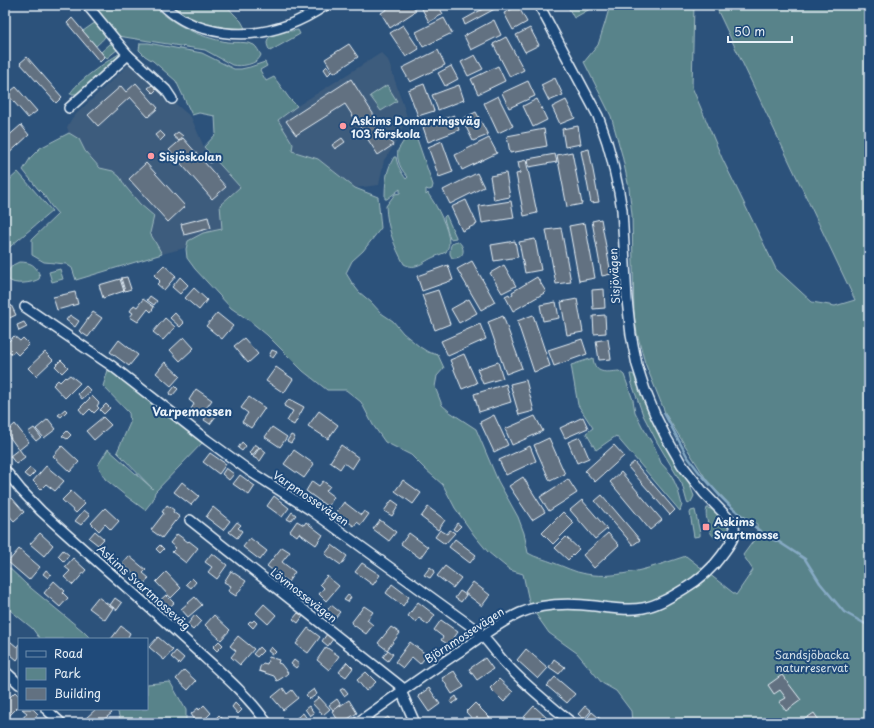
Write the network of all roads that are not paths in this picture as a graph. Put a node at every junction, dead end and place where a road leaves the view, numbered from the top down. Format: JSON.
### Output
{"nodes":[{"id":1,"x":87,"y":5,"type":"edge"},
{"id":2,"x":163,"y":5,"type":"edge"},
{"id":3,"x":326,"y":5,"type":"edge"},
{"id":4,"x":539,"y":5,"type":"edge"},
{"id":5,"x":128,"y":55,"type":"junction"},
{"id":6,"x":172,"y":99,"type":"dead end"},
{"id":7,"x":69,"y":108,"type":"dead end"},
{"id":8,"x":25,"y":307,"type":"dead end"},
{"id":9,"x":5,"y":470,"type":"edge"},
{"id":10,"x":190,"y":520,"type":"dead end"},
{"id":11,"x":735,"y":533,"type":"joint"},
{"id":12,"x":483,"y":635,"type":"junction"},
{"id":13,"x":6,"y":674,"type":"edge"},
{"id":14,"x":18,"y":683,"type":"edge"},
{"id":15,"x":402,"y":690,"type":"junction"},
{"id":16,"x":47,"y":710,"type":"edge"},
{"id":17,"x":61,"y":723,"type":"edge"},
{"id":18,"x":268,"y":723,"type":"edge"},
{"id":19,"x":357,"y":723,"type":"edge"},
{"id":20,"x":415,"y":723,"type":"edge"},
{"id":21,"x":572,"y":723,"type":"edge"}],
"edges":[{"from":1,"to":5,"type":"street"},
{"from":2,"to":3,"type":"street"},
{"from":4,"to":11,"type":"street","name":"Sisjövägen"},
{"from":5,"to":6,"type":"street"},
{"from":5,"to":7,"type":"street"},
{"from":8,"to":12,"type":"street","name":"Varpmossevägen"},
{"from":9,"to":18,"type":"street","name":"Askims Svartmosseväg"},
{"from":10,"to":15,"type":"street","name":"Lövmossevägen"},
{"from":11,"to":12,"type":"street","name":"Björnmossevägen"},
{"from":12,"to":15,"type":"street","name":"Björnmossevägen"},
{"from":12,"to":21,"type":"street","name":"Varpmossevägen"},
{"from":13,"to":14,"type":"street"},
{"from":15,"to":19,"type":"street","name":"Björnmossevägen"},
{"from":15,"to":20,"type":"street","name":"Lövmossevägen"},
{"from":16,"to":17,"type":"street"}]}
